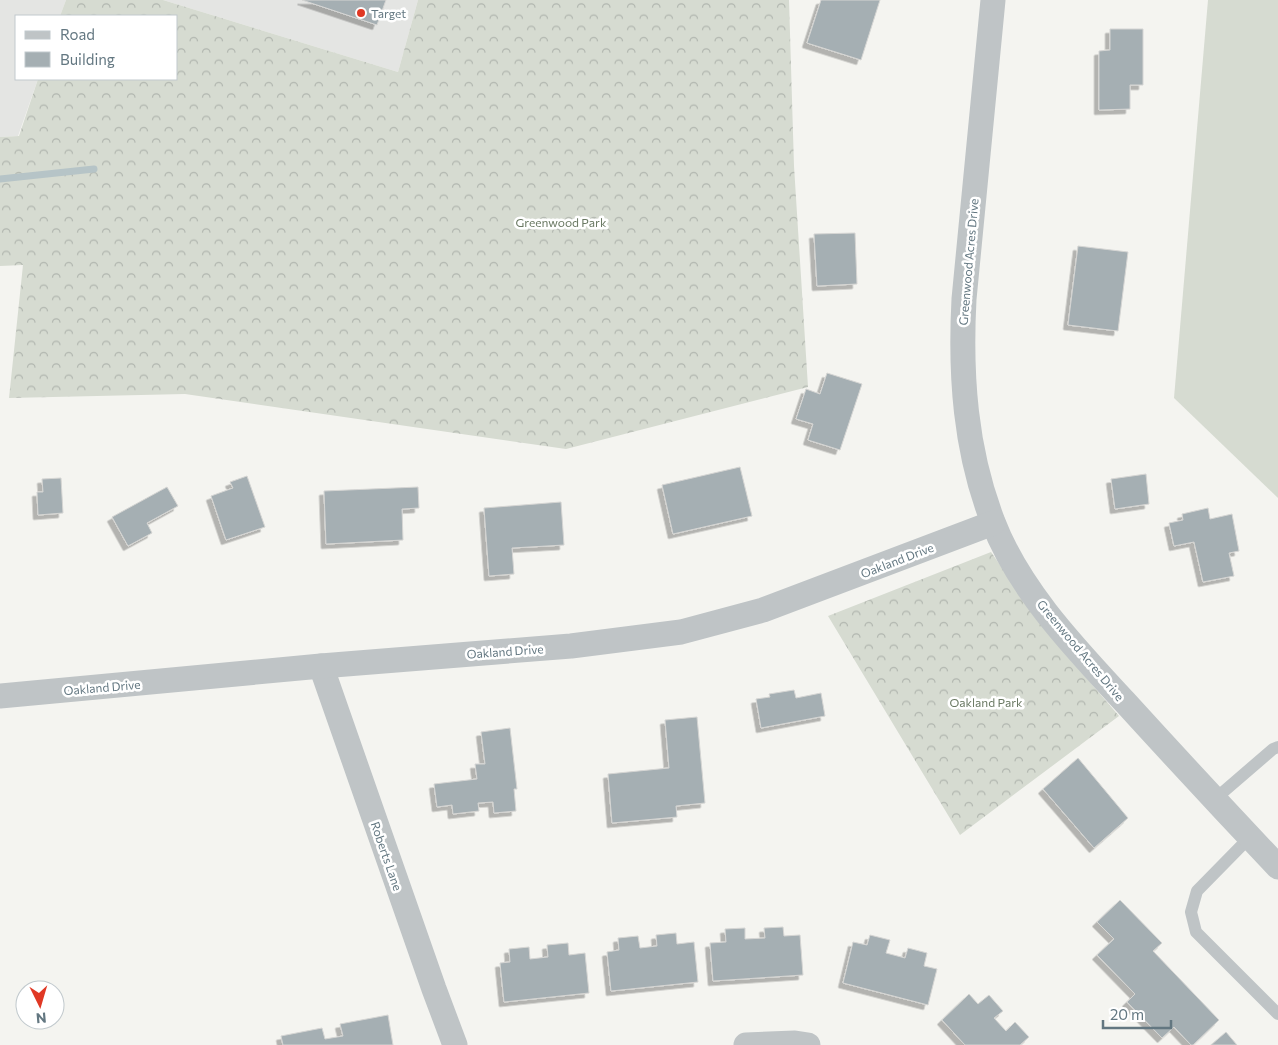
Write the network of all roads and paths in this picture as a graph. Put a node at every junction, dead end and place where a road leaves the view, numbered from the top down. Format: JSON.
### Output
{"nodes":[{"id":1,"x":993,"y":0,"type":"edge"},
{"id":2,"x":993,"y":523,"type":"junction"},
{"id":3,"x":321,"y":666,"type":"junction"},
{"id":4,"x":0,"y":696,"type":"edge"},
{"id":5,"x":1278,"y":747,"type":"edge"},
{"id":6,"x":1215,"y":799,"type":"junction"},
{"id":7,"x":1250,"y":837,"type":"junction"},
{"id":8,"x":1278,"y":867,"type":"edge"},
{"id":9,"x":1278,"y":1014,"type":"edge"},
{"id":10,"x":455,"y":1045,"type":"edge"},
{"id":11,"x":746,"y":1045,"type":"edge"},
{"id":12,"x":808,"y":1045,"type":"edge"}],
"edges":[{"from":1,"to":2,"type":"street","name":"Greenwood Acres Drive"},
{"from":2,"to":3,"type":"street","name":"Oakland Drive"},
{"from":2,"to":6,"type":"street","name":"Greenwood Acres Drive"},
{"from":3,"to":4,"type":"street","name":"Oakland Drive"},
{"from":3,"to":10,"type":"street","name":"Roberts Lane"},
{"from":5,"to":6,"type":"lane"},
{"from":6,"to":7,"type":"street","name":"Greenwood Acres Drive"},
{"from":7,"to":8,"type":"street","name":"Greenwood Acres Drive"},
{"from":7,"to":9,"type":"lane"},
{"from":11,"to":12,"type":"street"}]}
